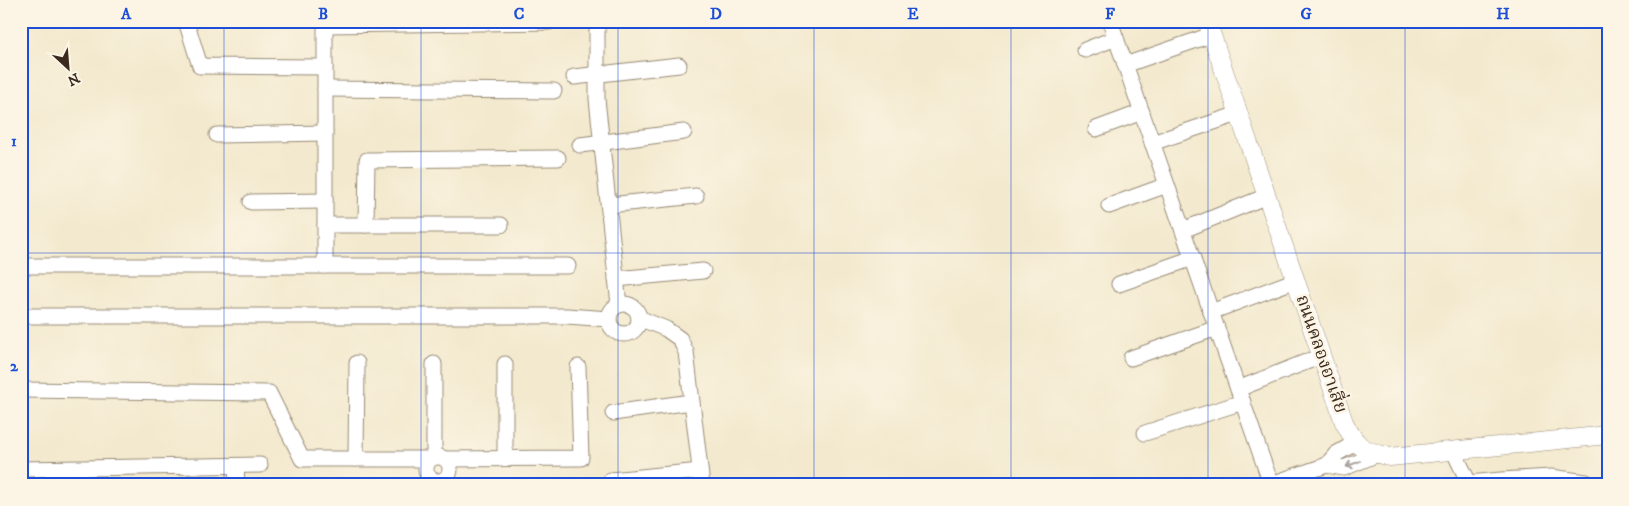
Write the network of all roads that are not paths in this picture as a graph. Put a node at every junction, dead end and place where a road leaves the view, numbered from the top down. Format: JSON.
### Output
{"nodes":[{"id":1,"x":186,"y":21,"type":"edge"},
{"id":2,"x":597,"y":21,"type":"edge"},
{"id":3,"x":1110,"y":21,"type":"edge"},
{"id":4,"x":549,"y":22,"type":"edge"},
{"id":5,"x":326,"y":23,"type":"edge"},
{"id":6,"x":1209,"y":28,"type":"edge"},
{"id":7,"x":1116,"y":38,"type":"junction"},
{"id":8,"x":1085,"y":50,"type":"dead end"},
{"id":9,"x":679,"y":65,"type":"dead end"},
{"id":10,"x":1125,"y":65,"type":"junction"},
{"id":11,"x":325,"y":67,"type":"junction"},
{"id":12,"x":598,"y":75,"type":"junction"},
{"id":13,"x":574,"y":77,"type":"dead end"},
{"id":14,"x":325,"y":89,"type":"junction"},
{"id":15,"x":554,"y":91,"type":"dead end"},
{"id":16,"x":1142,"y":112,"type":"junction"},
{"id":17,"x":1238,"y":114,"type":"junction"},
{"id":18,"x":1096,"y":129,"type":"dead end"},
{"id":19,"x":684,"y":132,"type":"dead end"},
{"id":20,"x":325,"y":133,"type":"junction"},
{"id":21,"x":217,"y":135,"type":"dead end"},
{"id":22,"x":602,"y":142,"type":"junction"},
{"id":23,"x":1152,"y":143,"type":"junction"},
{"id":24,"x":580,"y":145,"type":"dead end"},
{"id":25,"x":558,"y":158,"type":"dead end"},
{"id":26,"x":1167,"y":185,"type":"junction"},
{"id":27,"x":696,"y":196,"type":"dead end"},
{"id":28,"x":1267,"y":196,"type":"junction"},
{"id":29,"x":325,"y":201,"type":"junction"},
{"id":30,"x":252,"y":202,"type":"dead end"},
{"id":31,"x":609,"y":205,"type":"junction"},
{"id":32,"x":1109,"y":206,"type":"dead end"},
{"id":33,"x":325,"y":225,"type":"junction"},
{"id":34,"x":366,"y":225,"type":"junction"},
{"id":35,"x":502,"y":225,"type":"dead end"},
{"id":36,"x":1183,"y":230,"type":"junction"},
{"id":37,"x":1193,"y":258,"type":"junction"},
{"id":38,"x":21,"y":266,"type":"edge"},
{"id":39,"x":325,"y":266,"type":"junction"},
{"id":40,"x":568,"y":266,"type":"dead end"},
{"id":41,"x":703,"y":271,"type":"dead end"},
{"id":42,"x":616,"y":279,"type":"junction"},
{"id":43,"x":1296,"y":280,"type":"junction"},
{"id":44,"x":1118,"y":284,"type":"dead end"},
{"id":45,"x":619,"y":305,"type":"junction"},
{"id":46,"x":1211,"y":312,"type":"junction"},
{"id":47,"x":21,"y":316,"type":"edge"},
{"id":48,"x":639,"y":318,"type":"junction"},
{"id":49,"x":609,"y":319,"type":"junction"},
{"id":50,"x":1217,"y":328,"type":"junction"},
{"id":51,"x":1321,"y":356,"type":"junction"},
{"id":52,"x":1131,"y":358,"type":"dead end"},
{"id":53,"x":357,"y":363,"type":"dead end"},
{"id":54,"x":434,"y":364,"type":"dead end"},
{"id":55,"x":505,"y":364,"type":"dead end"},
{"id":56,"x":578,"y":367,"type":"dead end"},
{"id":57,"x":21,"y":390,"type":"edge"},
{"id":58,"x":1240,"y":395,"type":"junction"},
{"id":59,"x":691,"y":402,"type":"junction"},
{"id":60,"x":613,"y":413,"type":"dead end"},
{"id":61,"x":1145,"y":433,"type":"dead end"},
{"id":62,"x":1608,"y":436,"type":"edge"},
{"id":63,"x":1357,"y":442,"type":"junction"},
{"id":64,"x":1453,"y":450,"type":"junction"},
{"id":65,"x":1378,"y":454,"type":"junction"},
{"id":66,"x":505,"y":457,"type":"junction"},
{"id":67,"x":437,"y":458,"type":"junction"},
{"id":68,"x":356,"y":459,"type":"junction"},
{"id":69,"x":260,"y":465,"type":"dead end"},
{"id":70,"x":1327,"y":465,"type":"junction"},
{"id":71,"x":236,"y":466,"type":"junction"},
{"id":72,"x":21,"y":469,"type":"edge"},
{"id":73,"x":701,"y":478,"type":"edge"},
{"id":74,"x":1305,"y":479,"type":"edge"},
{"id":75,"x":611,"y":480,"type":"dead end"},
{"id":76,"x":437,"y":483,"type":"edge"},
{"id":77,"x":1270,"y":484,"type":"edge"},
{"id":78,"x":1469,"y":484,"type":"edge"},
{"id":79,"x":236,"y":485,"type":"edge"},
{"id":80,"x":1590,"y":485,"type":"edge"}],
"edges":[{"from":1,"to":11,"type":"street"},
{"from":2,"to":12,"type":"street"},
{"from":3,"to":7,"type":"street"},
{"from":4,"to":5,"type":"street"},
{"from":5,"to":11,"type":"street"},
{"from":6,"to":10,"type":"street"},
{"from":6,"to":17,"type":"street","name":"ถนนคลองอาเสี่ย"},
{"from":7,"to":8,"type":"street"},
{"from":7,"to":10,"type":"street"},
{"from":9,"to":12,"type":"street"},
{"from":10,"to":16,"type":"street"},
{"from":11,"to":14,"type":"street"},
{"from":12,"to":13,"type":"street"},
{"from":12,"to":22,"type":"street"},
{"from":14,"to":15,"type":"street"},
{"from":14,"to":20,"type":"street"},
{"from":16,"to":18,"type":"street"},
{"from":16,"to":23,"type":"street"},
{"from":17,"to":23,"type":"street"},
{"from":17,"to":28,"type":"street","name":"ถนนคลองอาเสี่ย"},
{"from":19,"to":22,"type":"street"},
{"from":20,"to":21,"type":"street"},
{"from":20,"to":29,"type":"street"},
{"from":22,"to":24,"type":"street"},
{"from":22,"to":31,"type":"street"},
{"from":23,"to":26,"type":"street"},
{"from":25,"to":34,"type":"street"},
{"from":26,"to":32,"type":"street"},
{"from":26,"to":36,"type":"street"},
{"from":27,"to":31,"type":"street"},
{"from":28,"to":36,"type":"street"},
{"from":28,"to":43,"type":"street","name":"ถนนคลองอาเสี่ย"},
{"from":29,"to":30,"type":"street"},
{"from":29,"to":33,"type":"street"},
{"from":31,"to":42,"type":"street"},
{"from":33,"to":34,"type":"street"},
{"from":33,"to":39,"type":"street"},
{"from":34,"to":35,"type":"street"},
{"from":36,"to":37,"type":"street"},
{"from":37,"to":44,"type":"street"},
{"from":37,"to":46,"type":"street"},
{"from":38,"to":39,"type":"street"},
{"from":39,"to":40,"type":"street"},
{"from":41,"to":42,"type":"street"},
{"from":42,"to":45,"type":"street"},
{"from":43,"to":46,"type":"street"},
{"from":43,"to":51,"type":"street","name":"ถนนคลองอาเสี่ย"},
{"from":45,"to":48,"type":"street"},
{"from":45,"to":49,"type":"street"},
{"from":46,"to":50,"type":"street"},
{"from":47,"to":49,"type":"street"},
{"from":48,"to":49,"type":"street"},
{"from":48,"to":59,"type":"street"},
{"from":50,"to":52,"type":"street"},
{"from":50,"to":58,"type":"street"},
{"from":51,"to":58,"type":"street"},
{"from":51,"to":63,"type":"street","name":"ถนนคลองอาเสี่ย"},
{"from":53,"to":68,"type":"street"},
{"from":54,"to":67,"type":"street"},
{"from":55,"to":66,"type":"street"},
{"from":56,"to":66,"type":"street"},
{"from":57,"to":68,"type":"street"},
{"from":58,"to":61,"type":"street"},
{"from":58,"to":77,"type":"street"},
{"from":59,"to":60,"type":"street"},
{"from":59,"to":73,"type":"street"},
{"from":62,"to":64,"type":"street","name":"ถนนคลองอาเสี่ย"},
{"from":63,"to":65,"type":"street","name":"ถนนคลองอาเสี่ย"},
{"from":63,"to":70,"type":"street"},
{"from":64,"to":65,"type":"street","name":"ถนนคลองอาเสี่ย"},
{"from":64,"to":78,"type":"street"},
{"from":65,"to":70,"type":"street","one_way":true},
{"from":66,"to":67,"type":"street"},
{"from":67,"to":68,"type":"street"},
{"from":67,"to":76,"type":"street"},
{"from":67,"to":76,"type":"street"},
{"from":69,"to":71,"type":"street"},
{"from":70,"to":74,"type":"street"},
{"from":71,"to":72,"type":"street"},
{"from":71,"to":79,"type":"street"},
{"from":73,"to":75,"type":"street"},
{"from":74,"to":77,"type":"street"},
{"from":78,"to":80,"type":"street"}]}
